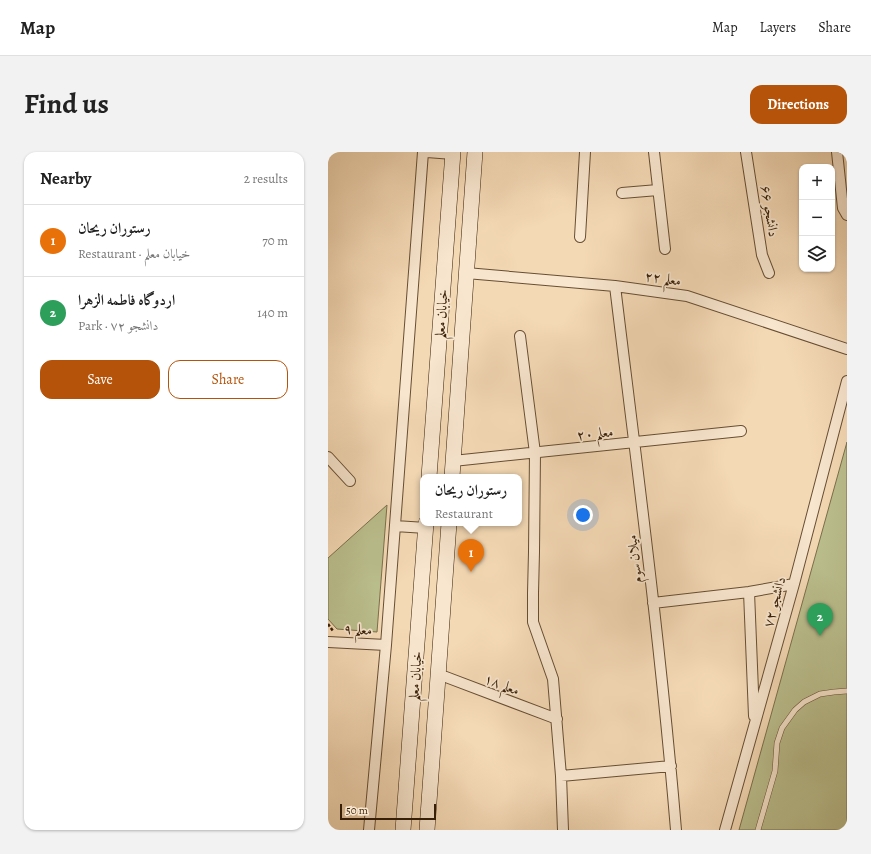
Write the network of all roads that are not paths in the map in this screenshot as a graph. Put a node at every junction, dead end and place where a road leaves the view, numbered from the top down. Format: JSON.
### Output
{"nodes":[{"id":1,"x":423,"y":152,"type":"edge"},
{"id":2,"x":427,"y":152,"type":"edge"},
{"id":3,"x":475,"y":152,"type":"edge"},
{"id":4,"x":584,"y":152,"type":"edge"},
{"id":5,"x":654,"y":152,"type":"edge"},
{"id":6,"x":746,"y":152,"type":"edge"},
{"id":7,"x":837,"y":152,"type":"edge"},
{"id":8,"x":453,"y":153,"type":"edge"},
{"id":9,"x":658,"y":190,"type":"junction"},
{"id":10,"x":622,"y":193,"type":"dead end"},
{"id":11,"x":847,"y":216,"type":"edge"},
{"id":12,"x":580,"y":237,"type":"dead end"},
{"id":13,"x":665,"y":249,"type":"dead end"},
{"id":14,"x":466,"y":273,"type":"junction"},
{"id":15,"x":769,"y":273,"type":"dead end"},
{"id":16,"x":615,"y":286,"type":"junction"},
{"id":17,"x":520,"y":336,"type":"dead end"},
{"id":18,"x":847,"y":349,"type":"edge"},
{"id":19,"x":437,"y":376,"type":"junction"},
{"id":20,"x":459,"y":378,"type":"junction"},
{"id":21,"x":847,"y":381,"type":"edge"},
{"id":22,"x":741,"y":431,"type":"dead end"},
{"id":23,"x":634,"y":443,"type":"junction"},
{"id":24,"x":535,"y":453,"type":"junction"},
{"id":25,"x":328,"y":457,"type":"edge"},
{"id":26,"x":453,"y":461,"type":"junction"},
{"id":27,"x":430,"y":474,"type":"edge"},
{"id":28,"x":452,"y":474,"type":"edge"},
{"id":29,"x":350,"y":481,"type":"dead end"},
{"id":30,"x":420,"y":525,"type":"edge"},
{"id":31,"x":395,"y":526,"type":"junction"},
{"id":32,"x":426,"y":526,"type":"edge"},
{"id":33,"x":449,"y":526,"type":"edge"},
{"id":34,"x":794,"y":584,"type":"junction"},
{"id":35,"x":749,"y":592,"type":"junction"},
{"id":36,"x":653,"y":603,"type":"junction"},
{"id":37,"x":328,"y":642,"type":"edge"},
{"id":38,"x":386,"y":645,"type":"junction"},
{"id":39,"x":438,"y":674,"type":"junction"},
{"id":40,"x":847,"y":692,"type":"edge"},
{"id":41,"x":557,"y":719,"type":"junction"},
{"id":42,"x":755,"y":725,"type":"junction"},
{"id":43,"x":671,"y":766,"type":"junction"},
{"id":44,"x":562,"y":776,"type":"junction"},
{"id":45,"x":369,"y":830,"type":"edge"},
{"id":46,"x":404,"y":830,"type":"edge"},
{"id":47,"x":426,"y":830,"type":"edge"},
{"id":48,"x":563,"y":830,"type":"edge"},
{"id":49,"x":676,"y":830,"type":"edge"},
{"id":50,"x":725,"y":830,"type":"edge"},
{"id":51,"x":758,"y":830,"type":"edge"}],
"edges":[{"from":1,"to":31,"type":"street"},
{"from":2,"to":8,"type":"street"},
{"from":3,"to":14,"type":"main road","name":"خیابان معلم"},
{"from":4,"to":12,"type":"street"},
{"from":5,"to":9,"type":"street"},
{"from":6,"to":15,"type":"street","name":"دانشجو ۶۶"},
{"from":7,"to":11,"type":"street"},
{"from":8,"to":19,"type":"main road","name":"خیابان معلم"},
{"from":9,"to":10,"type":"street"},
{"from":9,"to":13,"type":"street"},
{"from":14,"to":16,"type":"street","name":"معلم ۲۲"},
{"from":14,"to":20,"type":"main road","name":"خیابان معلم"},
{"from":16,"to":18,"type":"street","name":"معلم ۲۲"},
{"from":16,"to":23,"type":"street","name":"میلان سوم"},
{"from":17,"to":24,"type":"street"},
{"from":19,"to":20,"type":"main road"},
{"from":19,"to":27,"type":"main road","name":"خیابان معلم"},
{"from":20,"to":26,"type":"main road","name":"خیابان معلم"},
{"from":21,"to":34,"type":"street","name":"دانشجو ۷۲"},
{"from":22,"to":23,"type":"street","name":"معلم ۲۰"},
{"from":23,"to":24,"type":"street","name":"معلم ۲۰"},
{"from":23,"to":36,"type":"street","name":"میلان سوم"},
{"from":24,"to":26,"type":"street","name":"معلم ۲۰"},
{"from":24,"to":41,"type":"street"},
{"from":25,"to":29,"type":"street"},
{"from":26,"to":28,"type":"main road","name":"خیابان معلم"},
{"from":30,"to":31,"type":"street"},
{"from":31,"to":38,"type":"street"},
{"from":32,"to":46,"type":"main road","name":"خیابان معلم"},
{"from":33,"to":39,"type":"main road","name":"خیابان معلم"},
{"from":34,"to":35,"type":"street"},
{"from":34,"to":42,"type":"street","name":"دانشجو ۷۲"},
{"from":35,"to":36,"type":"street"},
{"from":35,"to":42,"type":"street"},
{"from":36,"to":43,"type":"street","name":"میلان سوم"},
{"from":37,"to":38,"type":"street","name":"معلم ۹"},
{"from":38,"to":45,"type":"street"},
{"from":39,"to":41,"type":"street","name":"معلم ۱۸"},
{"from":39,"to":47,"type":"main road","name":"خیابان معلم"},
{"from":40,"to":51,"type":"lane"},
{"from":41,"to":44,"type":"street"},
{"from":42,"to":50,"type":"street","name":"دانشجو ۷۲"},
{"from":43,"to":44,"type":"street"},
{"from":43,"to":49,"type":"street","name":"میلان سوم"},
{"from":44,"to":48,"type":"street"}]}
